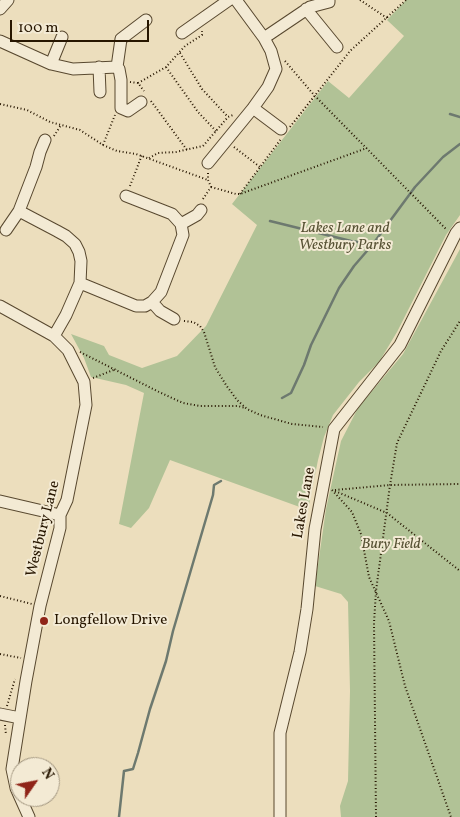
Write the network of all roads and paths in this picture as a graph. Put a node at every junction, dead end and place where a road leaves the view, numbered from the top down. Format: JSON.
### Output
{"nodes":[{"id":1,"x":8,"y":0,"type":"edge"},
{"id":2,"x":229,"y":0,"type":"edge"},
{"id":3,"x":236,"y":0,"type":"edge"},
{"id":4,"x":360,"y":0,"type":"edge"},
{"id":5,"x":406,"y":0,"type":"edge"},
{"id":6,"x":329,"y":1,"type":"edge"},
{"id":7,"x":307,"y":5,"type":"edge"},
{"id":8,"x":0,"y":9,"type":"edge"},
{"id":9,"x":387,"y":18,"type":"junction"},
{"id":10,"x":146,"y":20,"type":"dead end"},
{"id":11,"x":203,"y":28,"type":"dead end"},
{"id":12,"x":182,"y":33,"type":"dead end"},
{"id":13,"x":62,"y":37,"type":"dead end"},
{"id":14,"x":264,"y":38,"type":"junction"},
{"id":15,"x":0,"y":41,"type":"edge"},
{"id":16,"x":337,"y":47,"type":"dead end"},
{"id":17,"x":180,"y":52,"type":"junction"},
{"id":18,"x":118,"y":61,"type":"junction"},
{"id":19,"x":285,"y":61,"type":"dead end"},
{"id":20,"x":51,"y":64,"type":"junction"},
{"id":21,"x":166,"y":66,"type":"junction"},
{"id":22,"x":99,"y":67,"type":"junction"},
{"id":23,"x":121,"y":80,"type":"junction"},
{"id":24,"x":138,"y":83,"type":"junction"},
{"id":25,"x":100,"y":92,"type":"dead end"},
{"id":26,"x":314,"y":95,"type":"junction"},
{"id":27,"x":144,"y":97,"type":"junction"},
{"id":28,"x":0,"y":104,"type":"edge"},
{"id":29,"x":253,"y":108,"type":"junction"},
{"id":30,"x":228,"y":117,"type":"junction"},
{"id":31,"x":244,"y":119,"type":"junction"},
{"id":32,"x":285,"y":130,"type":"junction"},
{"id":33,"x":216,"y":131,"type":"junction"},
{"id":34,"x":45,"y":140,"type":"dead end"},
{"id":35,"x":226,"y":141,"type":"junction"},
{"id":36,"x":367,"y":148,"type":"junction"},
{"id":37,"x":187,"y":150,"type":"junction"},
{"id":38,"x":142,"y":156,"type":"junction"},
{"id":39,"x":149,"y":158,"type":"junction"},
{"id":40,"x":208,"y":163,"type":"joint"},
{"id":41,"x":260,"y":166,"type":"junction"},
{"id":42,"x":208,"y":180,"type":"junction"},
{"id":43,"x":211,"y":187,"type":"junction"},
{"id":44,"x":240,"y":194,"type":"junction"},
{"id":45,"x":126,"y":196,"type":"joint"},
{"id":46,"x":201,"y":210,"type":"joint"},
{"id":47,"x":19,"y":211,"type":"junction"},
{"id":48,"x":181,"y":224,"type":"junction"},
{"id":49,"x":6,"y":230,"type":"dead end"},
{"id":50,"x":457,"y":233,"type":"edge"},
{"id":51,"x":80,"y":283,"type":"junction"},
{"id":52,"x":152,"y":302,"type":"junction"},
{"id":53,"x":0,"y":306,"type":"edge"},
{"id":54,"x":174,"y":318,"type":"joint"},
{"id":55,"x":460,"y":321,"type":"edge"},
{"id":56,"x":54,"y":336,"type":"junction"},
{"id":57,"x":68,"y":350,"type":"junction"},
{"id":58,"x":116,"y":369,"type":"junction"},
{"id":59,"x":84,"y":382,"type":"junction"},
{"id":60,"x":247,"y":409,"type":"junction"},
{"id":61,"x":334,"y":429,"type":"junction"},
{"id":62,"x":460,"y":484,"type":"edge"},
{"id":63,"x":390,"y":485,"type":"junction"},
{"id":64,"x":328,"y":488,"type":"junction"},
{"id":65,"x":0,"y":501,"type":"edge"},
{"id":66,"x":387,"y":513,"type":"junction"},
{"id":67,"x":60,"y":515,"type":"junction"},
{"id":68,"x":460,"y":571,"type":"edge"},
{"id":69,"x":376,"y":591,"type":"junction"},
{"id":70,"x":0,"y":596,"type":"edge"},
{"id":71,"x":32,"y":604,"type":"dead end"},
{"id":72,"x":0,"y":654,"type":"edge"},
{"id":73,"x":21,"y":658,"type":"dead end"},
{"id":74,"x":15,"y":679,"type":"dead end"},
{"id":75,"x":3,"y":710,"type":"edge"},
{"id":76,"x":20,"y":718,"type":"junction"},
{"id":77,"x":14,"y":757,"type":"edge"},
{"id":78,"x":280,"y":817,"type":"edge"},
{"id":79,"x":376,"y":817,"type":"edge"},
{"id":80,"x":451,"y":817,"type":"edge"}],
"edges":[{"from":1,"to":8,"type":"street"},
{"from":2,"to":12,"type":"street"},
{"from":3,"to":14,"type":"street"},
{"from":4,"to":9,"type":"path"},
{"from":5,"to":9,"type":"path"},
{"from":6,"to":7,"type":"street"},
{"from":7,"to":14,"type":"street"},
{"from":7,"to":16,"type":"street"},
{"from":9,"to":26,"type":"path"},
{"from":10,"to":18,"type":"street"},
{"from":11,"to":17,"type":"path"},
{"from":13,"to":20,"type":"street"},
{"from":14,"to":29,"type":"street"},
{"from":15,"to":20,"type":"street"},
{"from":17,"to":21,"type":"path"},
{"from":17,"to":30,"type":"path"},
{"from":18,"to":22,"type":"street"},
{"from":18,"to":23,"type":"street"},
{"from":19,"to":26,"type":"path"},
{"from":20,"to":22,"type":"street"},
{"from":21,"to":24,"type":"path"},
{"from":21,"to":33,"type":"path"},
{"from":22,"to":25,"type":"street"},
{"from":23,"to":24,"type":"path"},
{"from":23,"to":27,"type":"street"},
{"from":24,"to":27,"type":"path"},
{"from":26,"to":32,"type":"path"},
{"from":26,"to":36,"type":"path"},
{"from":27,"to":37,"type":"path"},
{"from":28,"to":38,"type":"path"},
{"from":29,"to":31,"type":"street"},
{"from":29,"to":32,"type":"street"},
{"from":30,"to":31,"type":"path"},
{"from":30,"to":33,"type":"path"},
{"from":31,"to":35,"type":"street"},
{"from":32,"to":41,"type":"path"},
{"from":33,"to":37,"type":"path"},
{"from":34,"to":47,"type":"street"},
{"from":35,"to":40,"type":"street"},
{"from":35,"to":41,"type":"path"},
{"from":36,"to":44,"type":"path"},
{"from":36,"to":50,"type":"path"},
{"from":37,"to":39,"type":"path"},
{"from":38,"to":39,"type":"path"},
{"from":38,"to":45,"type":"path"},
{"from":39,"to":42,"type":"path"},
{"from":40,"to":42,"type":"path"},
{"from":41,"to":44,"type":"path"},
{"from":42,"to":43,"type":"path"},
{"from":43,"to":44,"type":"path"},
{"from":43,"to":46,"type":"path"},
{"from":45,"to":48,"type":"street"},
{"from":46,"to":48,"type":"street"},
{"from":47,"to":49,"type":"street"},
{"from":47,"to":51,"type":"street"},
{"from":48,"to":52,"type":"street"},
{"from":50,"to":61,"type":"street","name":"Lakes Lane"},
{"from":51,"to":52,"type":"street"},
{"from":51,"to":56,"type":"street"},
{"from":52,"to":54,"type":"street"},
{"from":53,"to":56,"type":"street","name":"Westbury Lane"},
{"from":54,"to":60,"type":"path"},
{"from":55,"to":63,"type":"path"},
{"from":56,"to":57,"type":"street","name":"Westbury Lane"},
{"from":57,"to":58,"type":"path"},
{"from":57,"to":59,"type":"street","name":"Westbury Lane"},
{"from":58,"to":59,"type":"path"},
{"from":58,"to":60,"type":"path"},
{"from":59,"to":67,"type":"street","name":"Westbury Lane"},
{"from":60,"to":61,"type":"path"},
{"from":61,"to":64,"type":"street","name":"Lakes Lane"},
{"from":62,"to":63,"type":"path"},
{"from":63,"to":64,"type":"path"},
{"from":63,"to":66,"type":"path"},
{"from":64,"to":66,"type":"path"},
{"from":64,"to":69,"type":"path"},
{"from":64,"to":78,"type":"street","name":"Lakes Lane"},
{"from":65,"to":67,"type":"street"},
{"from":66,"to":68,"type":"path"},
{"from":66,"to":69,"type":"path"},
{"from":67,"to":76,"type":"street","name":"Westbury Lane"},
{"from":69,"to":79,"type":"path"},
{"from":69,"to":80,"type":"path"},
{"from":70,"to":71,"type":"path"},
{"from":72,"to":73,"type":"path"},
{"from":74,"to":75,"type":"path"},
{"from":75,"to":76,"type":"street"},
{"from":76,"to":77,"type":"street","name":"Westbury Lane"}]}
